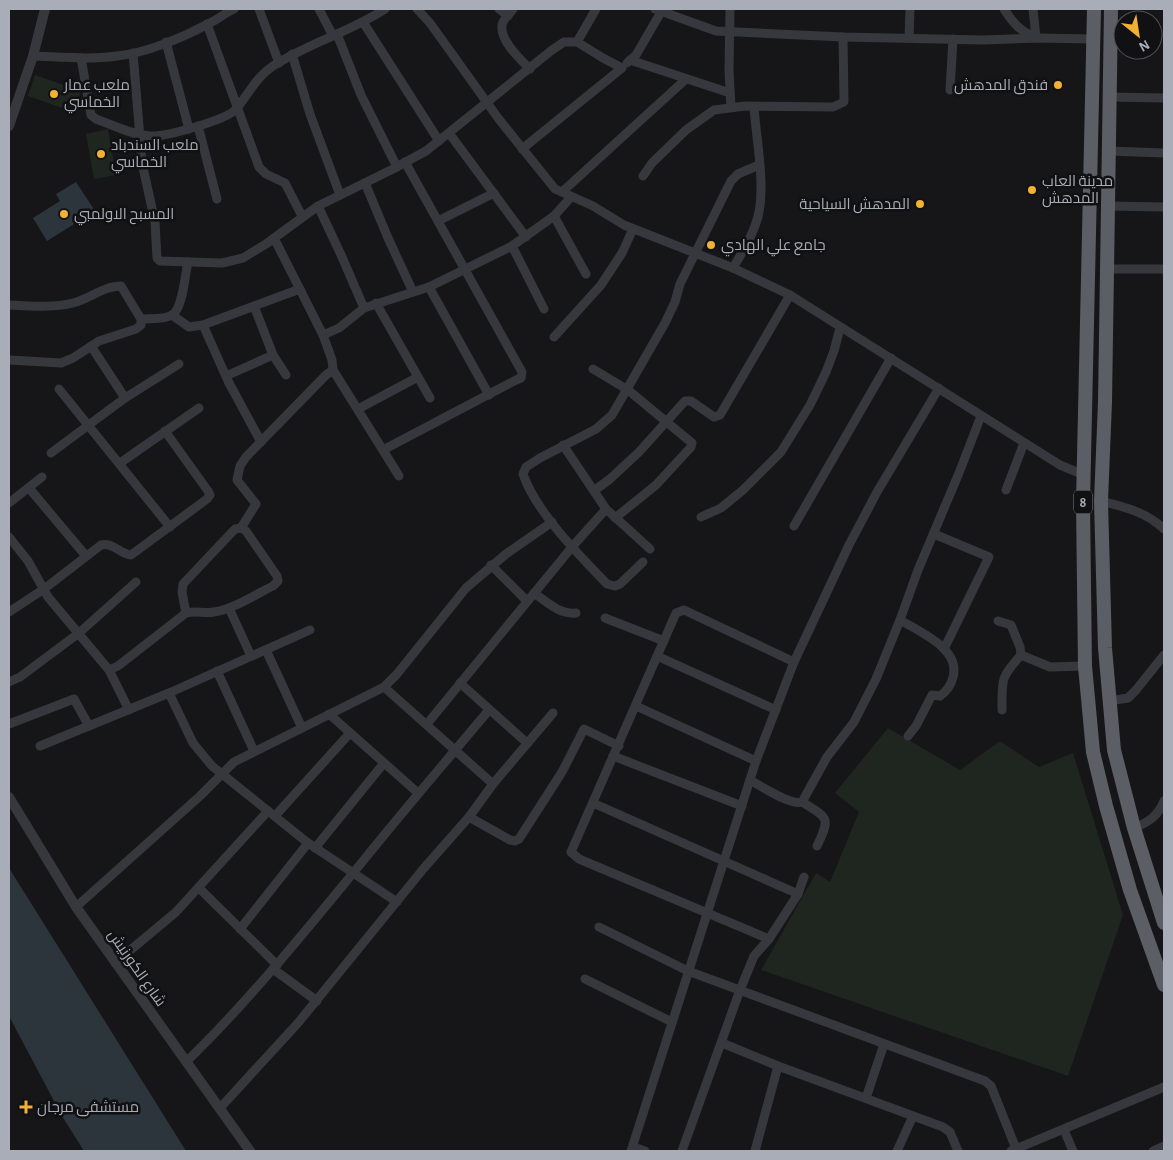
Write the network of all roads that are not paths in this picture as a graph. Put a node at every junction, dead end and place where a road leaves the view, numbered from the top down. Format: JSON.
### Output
{"nodes":[{"id":1,"x":45,"y":9,"type":"edge"},
{"id":2,"x":234,"y":9,"type":"edge"},
{"id":3,"x":259,"y":9,"type":"edge"},
{"id":4,"x":319,"y":9,"type":"edge"},
{"id":5,"x":385,"y":9,"type":"edge"},
{"id":6,"x":418,"y":9,"type":"edge"},
{"id":7,"x":499,"y":9,"type":"edge"},
{"id":8,"x":730,"y":9,"type":"edge"},
{"id":9,"x":910,"y":9,"type":"edge"},
{"id":10,"x":1004,"y":9,"type":"edge"},
{"id":11,"x":1033,"y":9,"type":"edge"},
{"id":12,"x":1094,"y":9,"type":"edge"},
{"id":13,"x":1111,"y":9,"type":"edge"},
{"id":14,"x":593,"y":10,"type":"edge"},
{"id":15,"x":658,"y":10,"type":"edge"},
{"id":16,"x":511,"y":12,"type":"edge"},
{"id":17,"x":363,"y":22,"type":"junction"},
{"id":18,"x":208,"y":24,"type":"junction"},
{"id":19,"x":729,"y":31,"type":"junction"},
{"id":20,"x":335,"y":35,"type":"junction"},
{"id":21,"x":843,"y":37,"type":"junction"},
{"id":22,"x":909,"y":38,"type":"junction"},
{"id":23,"x":1036,"y":38,"type":"junction"},
{"id":24,"x":953,"y":39,"type":"junction"},
{"id":25,"x":1094,"y":39,"type":"junction"},
{"id":26,"x":166,"y":42,"type":"junction"},
{"id":27,"x":577,"y":42,"type":"junction"},
{"id":28,"x":133,"y":53,"type":"junction"},
{"id":29,"x":292,"y":54,"type":"junction"},
{"id":30,"x":33,"y":56,"type":"junction"},
{"id":31,"x":80,"y":58,"type":"junction"},
{"id":32,"x":630,"y":60,"type":"junction"},
{"id":33,"x":279,"y":63,"type":"junction"},
{"id":34,"x":622,"y":68,"type":"junction"},
{"id":35,"x":530,"y":69,"type":"junction"},
{"id":36,"x":686,"y":80,"type":"junction"},
{"id":37,"x":950,"y":90,"type":"dead end"},
{"id":38,"x":730,"y":93,"type":"junction"},
{"id":39,"x":1109,"y":97,"type":"junction"},
{"id":40,"x":1164,"y":98,"type":"edge"},
{"id":41,"x":487,"y":102,"type":"junction"},
{"id":42,"x":731,"y":107,"type":"junction"},
{"id":43,"x":754,"y":107,"type":"junction"},
{"id":44,"x":238,"y":108,"type":"junction"},
{"id":45,"x":9,"y":126,"type":"edge"},
{"id":46,"x":194,"y":127,"type":"junction"},
{"id":47,"x":449,"y":133,"type":"junction"},
{"id":48,"x":141,"y":135,"type":"junction"},
{"id":49,"x":439,"y":140,"type":"junction"},
{"id":50,"x":522,"y":149,"type":"junction"},
{"id":51,"x":1108,"y":151,"type":"junction"},
{"id":52,"x":1164,"y":153,"type":"edge"},
{"id":53,"x":401,"y":165,"type":"junction"},
{"id":54,"x":759,"y":165,"type":"junction"},
{"id":55,"x":643,"y":176,"type":"dead end"},
{"id":56,"x":365,"y":183,"type":"junction"},
{"id":57,"x":562,"y":192,"type":"junction"},
{"id":58,"x":494,"y":193,"type":"junction"},
{"id":59,"x":340,"y":194,"type":"junction"},
{"id":60,"x":571,"y":197,"type":"junction"},
{"id":61,"x":218,"y":198,"type":"dead end"},
{"id":62,"x":318,"y":206,"type":"junction"},
{"id":63,"x":1108,"y":206,"type":"junction"},
{"id":64,"x":1164,"y":207,"type":"edge"},
{"id":65,"x":302,"y":216,"type":"junction"},
{"id":66,"x":554,"y":216,"type":"junction"},
{"id":67,"x":438,"y":221,"type":"junction"},
{"id":68,"x":634,"y":229,"type":"junction"},
{"id":69,"x":526,"y":237,"type":"junction"},
{"id":70,"x":274,"y":238,"type":"junction"},
{"id":71,"x":512,"y":246,"type":"junction"},
{"id":72,"x":695,"y":253,"type":"junction"},
{"id":73,"x":188,"y":262,"type":"junction"},
{"id":74,"x":733,"y":268,"type":"junction"},
{"id":75,"x":1106,"y":269,"type":"junction"},
{"id":76,"x":1164,"y":269,"type":"edge"},
{"id":77,"x":465,"y":271,"type":"junction"},
{"id":78,"x":586,"y":274,"type":"dead end"},
{"id":79,"x":429,"y":287,"type":"junction"},
{"id":80,"x":300,"y":289,"type":"junction"},
{"id":81,"x":413,"y":292,"type":"junction"},
{"id":82,"x":790,"y":295,"type":"junction"},
{"id":83,"x":376,"y":303,"type":"junction"},
{"id":84,"x":9,"y":305,"type":"edge"},
{"id":85,"x":254,"y":306,"type":"junction"},
{"id":86,"x":364,"y":308,"type":"junction"},
{"id":87,"x":544,"y":309,"type":"dead end"},
{"id":88,"x":172,"y":315,"type":"junction"},
{"id":89,"x":141,"y":319,"type":"junction"},
{"id":90,"x":203,"y":326,"type":"junction"},
{"id":91,"x":840,"y":328,"type":"junction"},
{"id":92,"x":323,"y":334,"type":"junction"},
{"id":93,"x":554,"y":337,"type":"dead end"},
{"id":94,"x":92,"y":346,"type":"junction"},
{"id":95,"x":273,"y":355,"type":"junction"},
{"id":96,"x":891,"y":358,"type":"junction"},
{"id":97,"x":9,"y":360,"type":"edge"},
{"id":98,"x":179,"y":364,"type":"dead end"},
{"id":99,"x":593,"y":369,"type":"dead end"},
{"id":100,"x":334,"y":370,"type":"junction"},
{"id":101,"x":286,"y":375,"type":"dead end"},
{"id":102,"x":226,"y":376,"type":"junction"},
{"id":103,"x":418,"y":377,"type":"junction"},
{"id":104,"x":939,"y":388,"type":"junction"},
{"id":105,"x":59,"y":389,"type":"dead end"},
{"id":106,"x":628,"y":390,"type":"junction"},
{"id":107,"x":489,"y":395,"type":"junction"},
{"id":108,"x":125,"y":398,"type":"junction"},
{"id":109,"x":430,"y":398,"type":"dead end"},
{"id":110,"x":199,"y":408,"type":"dead end"},
{"id":111,"x":358,"y":409,"type":"junction"},
{"id":112,"x":981,"y":416,"type":"junction"},
{"id":113,"x":666,"y":421,"type":"junction"},
{"id":114,"x":89,"y":425,"type":"junction"},
{"id":115,"x":165,"y":431,"type":"junction"},
{"id":116,"x":261,"y":442,"type":"junction"},
{"id":117,"x":1024,"y":443,"type":"junction"},
{"id":118,"x":564,"y":445,"type":"junction"},
{"id":119,"x":383,"y":450,"type":"junction"},
{"id":120,"x":51,"y":453,"type":"dead end"},
{"id":121,"x":120,"y":462,"type":"junction"},
{"id":122,"x":1084,"y":475,"type":"junction"},
{"id":123,"x":399,"y":476,"type":"dead end"},
{"id":124,"x":42,"y":478,"type":"dead end"},
{"id":125,"x":29,"y":488,"type":"junction"},
{"id":126,"x":595,"y":490,"type":"junction"},
{"id":127,"x":1006,"y":490,"type":"dead end"},
{"id":128,"x":1101,"y":501,"type":"junction"},
{"id":129,"x":9,"y":503,"type":"edge"},
{"id":130,"x":606,"y":509,"type":"junction"},
{"id":131,"x":701,"y":517,"type":"dead end"},
{"id":132,"x":615,"y":518,"type":"junction"},
{"id":133,"x":552,"y":522,"type":"junction"},
{"id":134,"x":794,"y":526,"type":"dead end"},
{"id":135,"x":170,"y":527,"type":"junction"},
{"id":136,"x":241,"y":528,"type":"junction"},
{"id":137,"x":1164,"y":529,"type":"edge"},
{"id":138,"x":934,"y":534,"type":"junction"},
{"id":139,"x":9,"y":538,"type":"edge"},
{"id":140,"x":12,"y":547,"type":"edge"},
{"id":141,"x":572,"y":547,"type":"junction"},
{"id":142,"x":650,"y":549,"type":"dead end"},
{"id":143,"x":86,"y":556,"type":"junction"},
{"id":144,"x":643,"y":562,"type":"dead end"},
{"id":145,"x":491,"y":566,"type":"junction"},
{"id":146,"x":136,"y":582,"type":"dead end"},
{"id":147,"x":44,"y":590,"type":"junction"},
{"id":148,"x":534,"y":593,"type":"junction"},
{"id":149,"x":527,"y":601,"type":"junction"},
{"id":150,"x":228,"y":608,"type":"junction"},
{"id":151,"x":9,"y":612,"type":"edge"},
{"id":152,"x":186,"y":613,"type":"junction"},
{"id":153,"x":576,"y":613,"type":"dead end"},
{"id":154,"x":605,"y":618,"type":"dead end"},
{"id":155,"x":900,"y":620,"type":"junction"},
{"id":156,"x":998,"y":621,"type":"dead end"},
{"id":157,"x":310,"y":630,"type":"dead end"},
{"id":158,"x":79,"y":633,"type":"junction"},
{"id":159,"x":664,"y":641,"type":"junction"},
{"id":160,"x":944,"y":649,"type":"junction"},
{"id":161,"x":266,"y":650,"type":"junction"},
{"id":162,"x":1164,"y":654,"type":"edge"},
{"id":163,"x":1021,"y":655,"type":"junction"},
{"id":164,"x":251,"y":656,"type":"junction"},
{"id":165,"x":657,"y":656,"type":"junction"},
{"id":166,"x":794,"y":662,"type":"junction"},
{"id":167,"x":1085,"y":666,"type":"junction"},
{"id":168,"x":109,"y":670,"type":"junction"},
{"id":169,"x":217,"y":671,"type":"junction"},
{"id":170,"x":9,"y":682,"type":"edge"},
{"id":171,"x":460,"y":683,"type":"junction"},
{"id":172,"x":384,"y":687,"type":"junction"},
{"id":173,"x":169,"y":693,"type":"junction"},
{"id":174,"x":1109,"y":701,"type":"junction"},
{"id":175,"x":1089,"y":703,"type":"junction"},
{"id":176,"x":636,"y":706,"type":"junction"},
{"id":177,"x":129,"y":710,"type":"junction"},
{"id":178,"x":489,"y":710,"type":"junction"},
{"id":179,"x":776,"y":710,"type":"junction"},
{"id":180,"x":1002,"y":710,"type":"dead end"},
{"id":181,"x":553,"y":713,"type":"dead end"},
{"id":182,"x":329,"y":714,"type":"junction"},
{"id":183,"x":9,"y":724,"type":"edge"},
{"id":184,"x":427,"y":724,"type":"junction"},
{"id":185,"x":89,"y":726,"type":"junction"},
{"id":186,"x":302,"y":728,"type":"junction"},
{"id":187,"x":350,"y":733,"type":"junction"},
{"id":188,"x":908,"y":736,"type":"dead end"},
{"id":189,"x":527,"y":743,"type":"junction"},
{"id":190,"x":40,"y":746,"type":"dead end"},
{"id":191,"x":619,"y":746,"type":"junction"},
{"id":192,"x":455,"y":750,"type":"junction"},
{"id":193,"x":1114,"y":750,"type":"junction"},
{"id":194,"x":254,"y":751,"type":"junction"},
{"id":195,"x":1094,"y":752,"type":"junction"},
{"id":196,"x":613,"y":756,"type":"junction"},
{"id":197,"x":756,"y":761,"type":"junction"},
{"id":198,"x":384,"y":762,"type":"junction"},
{"id":199,"x":221,"y":774,"type":"junction"},
{"id":200,"x":750,"y":780,"type":"junction"},
{"id":201,"x":493,"y":784,"type":"junction"},
{"id":202,"x":418,"y":793,"type":"junction"},
{"id":203,"x":9,"y":797,"type":"edge"},
{"id":204,"x":1164,"y":801,"type":"edge"},
{"id":205,"x":802,"y":802,"type":"junction"},
{"id":206,"x":593,"y":803,"type":"junction"},
{"id":207,"x":742,"y":806,"type":"junction"},
{"id":208,"x":271,"y":813,"type":"junction"},
{"id":209,"x":470,"y":817,"type":"junction"},
{"id":210,"x":1134,"y":828,"type":"junction"},
{"id":211,"x":312,"y":845,"type":"junction"},
{"id":212,"x":818,"y":846,"type":"dead end"},
{"id":213,"x":724,"y":862,"type":"junction"},
{"id":214,"x":353,"y":873,"type":"junction"},
{"id":215,"x":804,"y":877,"type":"dead end"},
{"id":216,"x":199,"y":888,"type":"junction"},
{"id":217,"x":798,"y":894,"type":"junction"},
{"id":218,"x":397,"y":902,"type":"junction"},
{"id":219,"x":76,"y":907,"type":"junction"},
{"id":220,"x":707,"y":913,"type":"junction"},
{"id":221,"x":1164,"y":923,"type":"edge"},
{"id":222,"x":599,"y":927,"type":"dead end"},
{"id":223,"x":240,"y":929,"type":"junction"},
{"id":224,"x":769,"y":939,"type":"junction"},
{"id":225,"x":114,"y":963,"type":"junction"},
{"id":226,"x":275,"y":967,"type":"junction"},
{"id":227,"x":688,"y":971,"type":"junction"},
{"id":228,"x":585,"y":979,"type":"dead end"},
{"id":229,"x":1164,"y":985,"type":"edge"},
{"id":230,"x":740,"y":990,"type":"junction"},
{"id":231,"x":317,"y":1001,"type":"junction"},
{"id":232,"x":672,"y":1022,"type":"junction"},
{"id":233,"x":722,"y":1042,"type":"junction"},
{"id":234,"x":884,"y":1044,"type":"junction"},
{"id":235,"x":186,"y":1062,"type":"junction"},
{"id":236,"x":778,"y":1066,"type":"junction"},
{"id":237,"x":1164,"y":1086,"type":"edge"},
{"id":238,"x":866,"y":1098,"type":"junction"},
{"id":239,"x":220,"y":1108,"type":"junction"},
{"id":240,"x":913,"y":1116,"type":"junction"},
{"id":241,"x":1064,"y":1130,"type":"junction"},
{"id":242,"x":1164,"y":1146,"type":"edge"},
{"id":243,"x":632,"y":1149,"type":"edge"},
{"id":244,"x":250,"y":1151,"type":"edge"},
{"id":245,"x":645,"y":1151,"type":"edge"},
{"id":246,"x":682,"y":1151,"type":"edge"},
{"id":247,"x":755,"y":1151,"type":"edge"},
{"id":248,"x":897,"y":1151,"type":"edge"},
{"id":249,"x":958,"y":1151,"type":"edge"},
{"id":250,"x":1014,"y":1151,"type":"edge"},
{"id":251,"x":1073,"y":1151,"type":"edge"},
{"id":252,"x":1152,"y":1151,"type":"edge"}],
"edges":[{"from":1,"to":30,"type":"street"},
{"from":2,"to":18,"type":"street"},
{"from":3,"to":33,"type":"street"},
{"from":4,"to":20,"type":"street"},
{"from":5,"to":17,"type":"street"},
{"from":6,"to":41,"type":"street"},
{"from":7,"to":16,"type":"street"},
{"from":8,"to":19,"type":"street"},
{"from":9,"to":22,"type":"street"},
{"from":10,"to":23,"type":"street"},
{"from":11,"to":23,"type":"street"},
{"from":12,"to":25,"type":"highway","number":"8"},
{"from":13,"to":39,"type":"highway","number":"8"},
{"from":14,"to":27,"type":"street"},
{"from":15,"to":19,"type":"street"},
{"from":15,"to":32,"type":"street"},
{"from":16,"to":35,"type":"street"},
{"from":17,"to":20,"type":"street"},
{"from":17,"to":49,"type":"street"},
{"from":18,"to":26,"type":"street"},
{"from":18,"to":44,"type":"street"},
{"from":19,"to":21,"type":"street"},
{"from":19,"to":38,"type":"street"},
{"from":20,"to":29,"type":"street"},
{"from":20,"to":53,"type":"street"},
{"from":21,"to":22,"type":"street"},
{"from":21,"to":43,"type":"street"},
{"from":22,"to":24,"type":"street"},
{"from":23,"to":24,"type":"street"},
{"from":23,"to":25,"type":"street"},
{"from":24,"to":37,"type":"street"},
{"from":25,"to":122,"type":"highway","number":"8"},
{"from":26,"to":28,"type":"street"},
{"from":26,"to":46,"type":"street"},
{"from":27,"to":34,"type":"street"},
{"from":27,"to":35,"type":"street"},
{"from":28,"to":31,"type":"street"},
{"from":28,"to":48,"type":"street"},
{"from":29,"to":33,"type":"street"},
{"from":29,"to":59,"type":"street"},
{"from":30,"to":31,"type":"street"},
{"from":30,"to":45,"type":"street"},
{"from":31,"to":48,"type":"street"},
{"from":32,"to":34,"type":"street"},
{"from":32,"to":36,"type":"street"},
{"from":33,"to":44,"type":"street"},
{"from":34,"to":50,"type":"street"},
{"from":35,"to":41,"type":"street"},
{"from":36,"to":38,"type":"street"},
{"from":36,"to":57,"type":"street"},
{"from":38,"to":42,"type":"street"},
{"from":39,"to":40,"type":"street"},
{"from":39,"to":51,"type":"highway","number":"8"},
{"from":41,"to":47,"type":"street"},
{"from":41,"to":50,"type":"street"},
{"from":42,"to":43,"type":"street"},
{"from":42,"to":55,"type":"street"},
{"from":43,"to":54,"type":"street"},
{"from":44,"to":46,"type":"street"},
{"from":44,"to":65,"type":"street"},
{"from":46,"to":48,"type":"street"},
{"from":46,"to":61,"type":"street"},
{"from":47,"to":49,"type":"street"},
{"from":47,"to":58,"type":"street"},
{"from":48,"to":73,"type":"street"},
{"from":49,"to":53,"type":"street"},
{"from":50,"to":57,"type":"street"},
{"from":51,"to":52,"type":"street"},
{"from":51,"to":63,"type":"highway","number":"8"},
{"from":53,"to":56,"type":"street"},
{"from":53,"to":67,"type":"street"},
{"from":54,"to":72,"type":"street"},
{"from":54,"to":74,"type":"street"},
{"from":56,"to":59,"type":"street"},
{"from":56,"to":81,"type":"street"},
{"from":57,"to":60,"type":"street"},
{"from":58,"to":67,"type":"street"},
{"from":58,"to":69,"type":"street"},
{"from":59,"to":62,"type":"street"},
{"from":60,"to":66,"type":"street"},
{"from":60,"to":68,"type":"street"},
{"from":62,"to":65,"type":"street"},
{"from":62,"to":86,"type":"street"},
{"from":63,"to":64,"type":"street"},
{"from":63,"to":75,"type":"highway","number":"8"},
{"from":65,"to":70,"type":"street"},
{"from":66,"to":69,"type":"street"},
{"from":66,"to":78,"type":"street"},
{"from":67,"to":77,"type":"street"},
{"from":68,"to":72,"type":"street"},
{"from":68,"to":93,"type":"street"},
{"from":69,"to":71,"type":"street"},
{"from":70,"to":73,"type":"street"},
{"from":70,"to":80,"type":"street"},
{"from":71,"to":77,"type":"street"},
{"from":71,"to":87,"type":"street"},
{"from":72,"to":74,"type":"street"},
{"from":72,"to":106,"type":"street"},
{"from":73,"to":88,"type":"street"},
{"from":74,"to":82,"type":"street"},
{"from":75,"to":76,"type":"street"},
{"from":75,"to":128,"type":"highway","number":"8"},
{"from":77,"to":79,"type":"street"},
{"from":77,"to":107,"type":"street"},
{"from":79,"to":81,"type":"street"},
{"from":79,"to":107,"type":"street"},
{"from":80,"to":85,"type":"street"},
{"from":80,"to":92,"type":"street"},
{"from":81,"to":83,"type":"street"},
{"from":82,"to":91,"type":"street"},
{"from":82,"to":113,"type":"street"},
{"from":83,"to":86,"type":"street"},
{"from":83,"to":103,"type":"street"},
{"from":84,"to":89,"type":"street"},
{"from":85,"to":90,"type":"street"},
{"from":85,"to":95,"type":"street"},
{"from":86,"to":92,"type":"street"},
{"from":88,"to":89,"type":"street"},
{"from":88,"to":90,"type":"street"},
{"from":89,"to":94,"type":"street"},
{"from":90,"to":102,"type":"street"},
{"from":91,"to":96,"type":"street"},
{"from":91,"to":131,"type":"street"},
{"from":92,"to":100,"type":"street"},
{"from":94,"to":97,"type":"street"},
{"from":94,"to":108,"type":"street"},
{"from":95,"to":101,"type":"street"},
{"from":95,"to":102,"type":"street"},
{"from":96,"to":104,"type":"street"},
{"from":96,"to":134,"type":"street"},
{"from":98,"to":108,"type":"street"},
{"from":99,"to":106,"type":"street"},
{"from":100,"to":111,"type":"street"},
{"from":100,"to":116,"type":"street"},
{"from":102,"to":116,"type":"street"},
{"from":103,"to":109,"type":"street"},
{"from":103,"to":111,"type":"street"},
{"from":104,"to":112,"type":"street"},
{"from":104,"to":166,"type":"street"},
{"from":105,"to":114,"type":"street"},
{"from":106,"to":113,"type":"street"},
{"from":106,"to":118,"type":"street"},
{"from":107,"to":119,"type":"street"},
{"from":108,"to":114,"type":"street"},
{"from":110,"to":115,"type":"street"},
{"from":111,"to":119,"type":"street"},
{"from":112,"to":117,"type":"street"},
{"from":112,"to":138,"type":"street"},
{"from":113,"to":126,"type":"street"},
{"from":113,"to":132,"type":"street"},
{"from":114,"to":120,"type":"street"},
{"from":114,"to":121,"type":"street"},
{"from":115,"to":121,"type":"street"},
{"from":115,"to":135,"type":"street"},
{"from":116,"to":136,"type":"street"},
{"from":117,"to":122,"type":"street"},
{"from":117,"to":127,"type":"street"},
{"from":118,"to":126,"type":"street"},
{"from":118,"to":133,"type":"street"},
{"from":119,"to":123,"type":"street"},
{"from":121,"to":135,"type":"street"},
{"from":122,"to":167,"type":"highway","number":"8"},
{"from":124,"to":125,"type":"street"},
{"from":125,"to":129,"type":"street"},
{"from":125,"to":143,"type":"street"},
{"from":126,"to":130,"type":"street"},
{"from":128,"to":137,"type":"street"},
{"from":128,"to":174,"type":"highway","number":"8"},
{"from":130,"to":132,"type":"street"},
{"from":130,"to":141,"type":"street"},
{"from":132,"to":142,"type":"street"},
{"from":133,"to":141,"type":"street"},
{"from":133,"to":145,"type":"street"},
{"from":135,"to":143,"type":"street"},
{"from":136,"to":150,"type":"street"},
{"from":136,"to":152,"type":"street"},
{"from":138,"to":155,"type":"street"},
{"from":138,"to":160,"type":"street"},
{"from":139,"to":140,"type":"street"},
{"from":140,"to":147,"type":"street"},
{"from":141,"to":144,"type":"street"},
{"from":141,"to":148,"type":"street"},
{"from":143,"to":147,"type":"street"},
{"from":145,"to":149,"type":"street"},
{"from":145,"to":172,"type":"street"},
{"from":146,"to":158,"type":"street"},
{"from":147,"to":151,"type":"street"},
{"from":147,"to":158,"type":"street"},
{"from":148,"to":149,"type":"street"},
{"from":148,"to":153,"type":"street"},
{"from":149,"to":171,"type":"street"},
{"from":150,"to":152,"type":"street"},
{"from":150,"to":164,"type":"street"},
{"from":152,"to":168,"type":"street"},
{"from":154,"to":159,"type":"street"},
{"from":155,"to":160,"type":"street"},
{"from":155,"to":205,"type":"street"},
{"from":156,"to":163,"type":"street"},
{"from":157,"to":161,"type":"street"},
{"from":158,"to":168,"type":"street"},
{"from":158,"to":170,"type":"street"},
{"from":159,"to":165,"type":"street"},
{"from":159,"to":166,"type":"street"},
{"from":160,"to":188,"type":"street"},
{"from":161,"to":164,"type":"street"},
{"from":161,"to":186,"type":"street"},
{"from":162,"to":174,"type":"street"},
{"from":163,"to":167,"type":"street"},
{"from":163,"to":180,"type":"street"},
{"from":164,"to":169,"type":"street"},
{"from":165,"to":176,"type":"street"},
{"from":165,"to":179,"type":"street"},
{"from":166,"to":179,"type":"street"},
{"from":167,"to":175,"type":"highway","number":"8"},
{"from":168,"to":177,"type":"street"},
{"from":169,"to":173,"type":"street"},
{"from":169,"to":194,"type":"street"},
{"from":171,"to":178,"type":"street"},
{"from":171,"to":184,"type":"street"},
{"from":172,"to":182,"type":"street"},
{"from":172,"to":184,"type":"street"},
{"from":173,"to":177,"type":"street"},
{"from":173,"to":199,"type":"street"},
{"from":174,"to":175,"type":"highway"},
{"from":174,"to":193,"type":"highway","number":"8"},
{"from":175,"to":195,"type":"highway","number":"8"},
{"from":176,"to":191,"type":"street"},
{"from":176,"to":197,"type":"street"},
{"from":177,"to":185,"type":"street"},
{"from":178,"to":189,"type":"street"},
{"from":178,"to":192,"type":"street"},
{"from":179,"to":197,"type":"street"},
{"from":181,"to":189,"type":"street"},
{"from":182,"to":186,"type":"street"},
{"from":182,"to":187,"type":"street"},
{"from":183,"to":185,"type":"street"},
{"from":184,"to":192,"type":"street"},
{"from":185,"to":190,"type":"street"},
{"from":186,"to":194,"type":"street"},
{"from":187,"to":198,"type":"street"},
{"from":187,"to":208,"type":"street"},
{"from":189,"to":201,"type":"street"},
{"from":191,"to":196,"type":"street"},
{"from":191,"to":209,"type":"street"},
{"from":192,"to":201,"type":"street"},
{"from":192,"to":202,"type":"street"},
{"from":193,"to":195,"type":"highway"},
{"from":193,"to":210,"type":"highway","number":"8"},
{"from":194,"to":199,"type":"street"},
{"from":195,"to":229,"type":"highway","number":"8"},
{"from":196,"to":206,"type":"street"},
{"from":196,"to":207,"type":"street"},
{"from":197,"to":200,"type":"street"},
{"from":198,"to":202,"type":"street"},
{"from":198,"to":211,"type":"street"},
{"from":199,"to":208,"type":"street"},
{"from":199,"to":219,"type":"street"},
{"from":200,"to":205,"type":"street"},
{"from":200,"to":207,"type":"street"},
{"from":201,"to":209,"type":"street"},
{"from":202,"to":214,"type":"street"},
{"from":203,"to":219,"type":"street","name":"شارع الكورنيش"},
{"from":204,"to":210,"type":"street"},
{"from":205,"to":212,"type":"street"},
{"from":206,"to":213,"type":"street"},
{"from":206,"to":220,"type":"street"},
{"from":207,"to":213,"type":"street"},
{"from":208,"to":211,"type":"street"},
{"from":208,"to":216,"type":"street"},
{"from":209,"to":218,"type":"street"},
{"from":210,"to":221,"type":"highway","number":"8"},
{"from":211,"to":214,"type":"street"},
{"from":211,"to":223,"type":"street"},
{"from":213,"to":217,"type":"street"},
{"from":213,"to":220,"type":"street"},
{"from":214,"to":218,"type":"street"},
{"from":214,"to":226,"type":"street"},
{"from":215,"to":217,"type":"street"},
{"from":216,"to":223,"type":"street"},
{"from":216,"to":225,"type":"street"},
{"from":217,"to":224,"type":"street"},
{"from":218,"to":231,"type":"street"},
{"from":219,"to":225,"type":"street","name":"شارع الكورنيش"},
{"from":220,"to":224,"type":"street"},
{"from":220,"to":227,"type":"street"},
{"from":222,"to":227,"type":"street"},
{"from":223,"to":226,"type":"street"},
{"from":224,"to":230,"type":"street"},
{"from":225,"to":235,"type":"street","name":"شارع الكورنيش"},
{"from":226,"to":231,"type":"street"},
{"from":226,"to":235,"type":"street"},
{"from":227,"to":230,"type":"street"},
{"from":227,"to":232,"type":"street"},
{"from":228,"to":232,"type":"street"},
{"from":230,"to":233,"type":"street"},
{"from":230,"to":234,"type":"street"},
{"from":231,"to":239,"type":"street"},
{"from":232,"to":243,"type":"street"},
{"from":233,"to":236,"type":"street"},
{"from":233,"to":246,"type":"street"},
{"from":234,"to":238,"type":"street"},
{"from":234,"to":250,"type":"street"},
{"from":235,"to":239,"type":"street","name":"شارع الكورنيش"},
{"from":236,"to":238,"type":"street"},
{"from":236,"to":247,"type":"street"},
{"from":237,"to":241,"type":"street"},
{"from":238,"to":240,"type":"street"},
{"from":239,"to":244,"type":"street","name":"شارع الكورنيش"},
{"from":240,"to":248,"type":"street"},
{"from":240,"to":249,"type":"street"},
{"from":241,"to":250,"type":"street"},
{"from":241,"to":251,"type":"street"},
{"from":242,"to":252,"type":"street"},
{"from":243,"to":245,"type":"street"}]}
